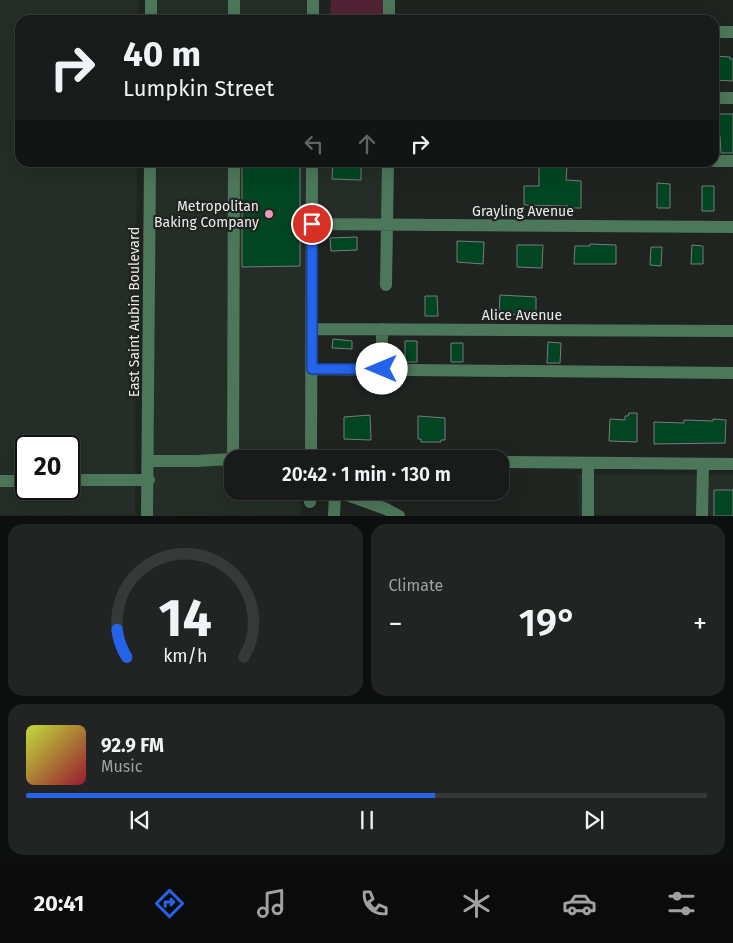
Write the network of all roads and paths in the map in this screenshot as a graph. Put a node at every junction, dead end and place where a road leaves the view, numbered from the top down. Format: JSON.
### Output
{"nodes":[{"id":1,"x":151,"y":0,"type":"edge"},
{"id":2,"x":234,"y":0,"type":"edge"},
{"id":3,"x":313,"y":0,"type":"edge"},
{"id":4,"x":389,"y":0,"type":"edge"},
{"id":5,"x":151,"y":15,"type":"edge"},
{"id":6,"x":234,"y":15,"type":"edge"},
{"id":7,"x":313,"y":15,"type":"edge"},
{"id":8,"x":388,"y":15,"type":"edge"},
{"id":9,"x":719,"y":32,"type":"edge"},
{"id":10,"x":733,"y":32,"type":"edge"},
{"id":11,"x":719,"y":98,"type":"edge"},
{"id":12,"x":733,"y":98,"type":"edge"},
{"id":13,"x":719,"y":161,"type":"edge"},
{"id":14,"x":733,"y":161,"type":"edge"},
{"id":15,"x":150,"y":167,"type":"edge"},
{"id":16,"x":234,"y":167,"type":"edge"},
{"id":17,"x":312,"y":167,"type":"edge"},
{"id":18,"x":388,"y":167,"type":"edge"},
{"id":19,"x":312,"y":224,"type":"junction"},
{"id":20,"x":388,"y":224,"type":"junction"},
{"id":21,"x":733,"y":227,"type":"edge"},
{"id":22,"x":386,"y":285,"type":"dead end"},
{"id":23,"x":312,"y":329,"type":"junction"},
{"id":24,"x":382,"y":329,"type":"junction"},
{"id":25,"x":733,"y":331,"type":"edge"},
{"id":26,"x":312,"y":369,"type":"junction"},
{"id":27,"x":382,"y":369,"type":"junction"},
{"id":28,"x":733,"y":373,"type":"edge"},
{"id":29,"x":233,"y":450,"type":"edge"},
{"id":30,"x":310,"y":450,"type":"edge"},
{"id":31,"x":224,"y":459,"type":"edge"},
{"id":32,"x":149,"y":461,"type":"junction"},
{"id":33,"x":509,"y":462,"type":"edge"},
{"id":34,"x":588,"y":463,"type":"junction"},
{"id":35,"x":703,"y":464,"type":"junction"},
{"id":36,"x":733,"y":464,"type":"edge"},
{"id":37,"x":80,"y":480,"type":"edge"},
{"id":38,"x":148,"y":480,"type":"junction"},
{"id":39,"x":0,"y":481,"type":"edge"},
{"id":40,"x":15,"y":481,"type":"edge"},
{"id":41,"x":335,"y":500,"type":"edge"},
{"id":42,"x":361,"y":500,"type":"edge"},
{"id":43,"x":147,"y":516,"type":"edge"},
{"id":44,"x":334,"y":516,"type":"edge"},
{"id":45,"x":399,"y":516,"type":"edge"},
{"id":46,"x":588,"y":516,"type":"edge"},
{"id":47,"x":702,"y":516,"type":"edge"}],
"edges":[{"from":1,"to":5,"type":"street"},
{"from":2,"to":6,"type":"street"},
{"from":3,"to":7,"type":"street"},
{"from":4,"to":8,"type":"street"},
{"from":9,"to":10,"type":"street"},
{"from":11,"to":12,"type":"street"},
{"from":13,"to":14,"type":"street"},
{"from":15,"to":32,"type":"street","name":"East Saint Aubin Boulevard"},
{"from":16,"to":29,"type":"street"},
{"from":17,"to":19,"type":"street"},
{"from":18,"to":20,"type":"street"},
{"from":19,"to":20,"type":"street","name":"Grayling Avenue"},
{"from":19,"to":23,"type":"street"},
{"from":20,"to":21,"type":"street","name":"Grayling Avenue"},
{"from":20,"to":22,"type":"street"},
{"from":23,"to":24,"type":"street","name":"Alice Avenue"},
{"from":23,"to":26,"type":"street"},
{"from":24,"to":25,"type":"street","name":"Alice Avenue"},
{"from":24,"to":27,"type":"street"},
{"from":26,"to":27,"type":"street"},
{"from":26,"to":30,"type":"street"},
{"from":27,"to":28,"type":"street"},
{"from":31,"to":32,"type":"street"},
{"from":32,"to":38,"type":"street","name":"East Saint Aubin Boulevard"},
{"from":33,"to":34,"type":"street"},
{"from":34,"to":35,"type":"street"},
{"from":34,"to":46,"type":"street"},
{"from":35,"to":36,"type":"street"},
{"from":35,"to":47,"type":"street"},
{"from":37,"to":38,"type":"street"},
{"from":38,"to":43,"type":"street","name":"East Saint Aubin Boulevard"},
{"from":39,"to":40,"type":"street"},
{"from":41,"to":44,"type":"street"},
{"from":42,"to":45,"type":"street"}]}
